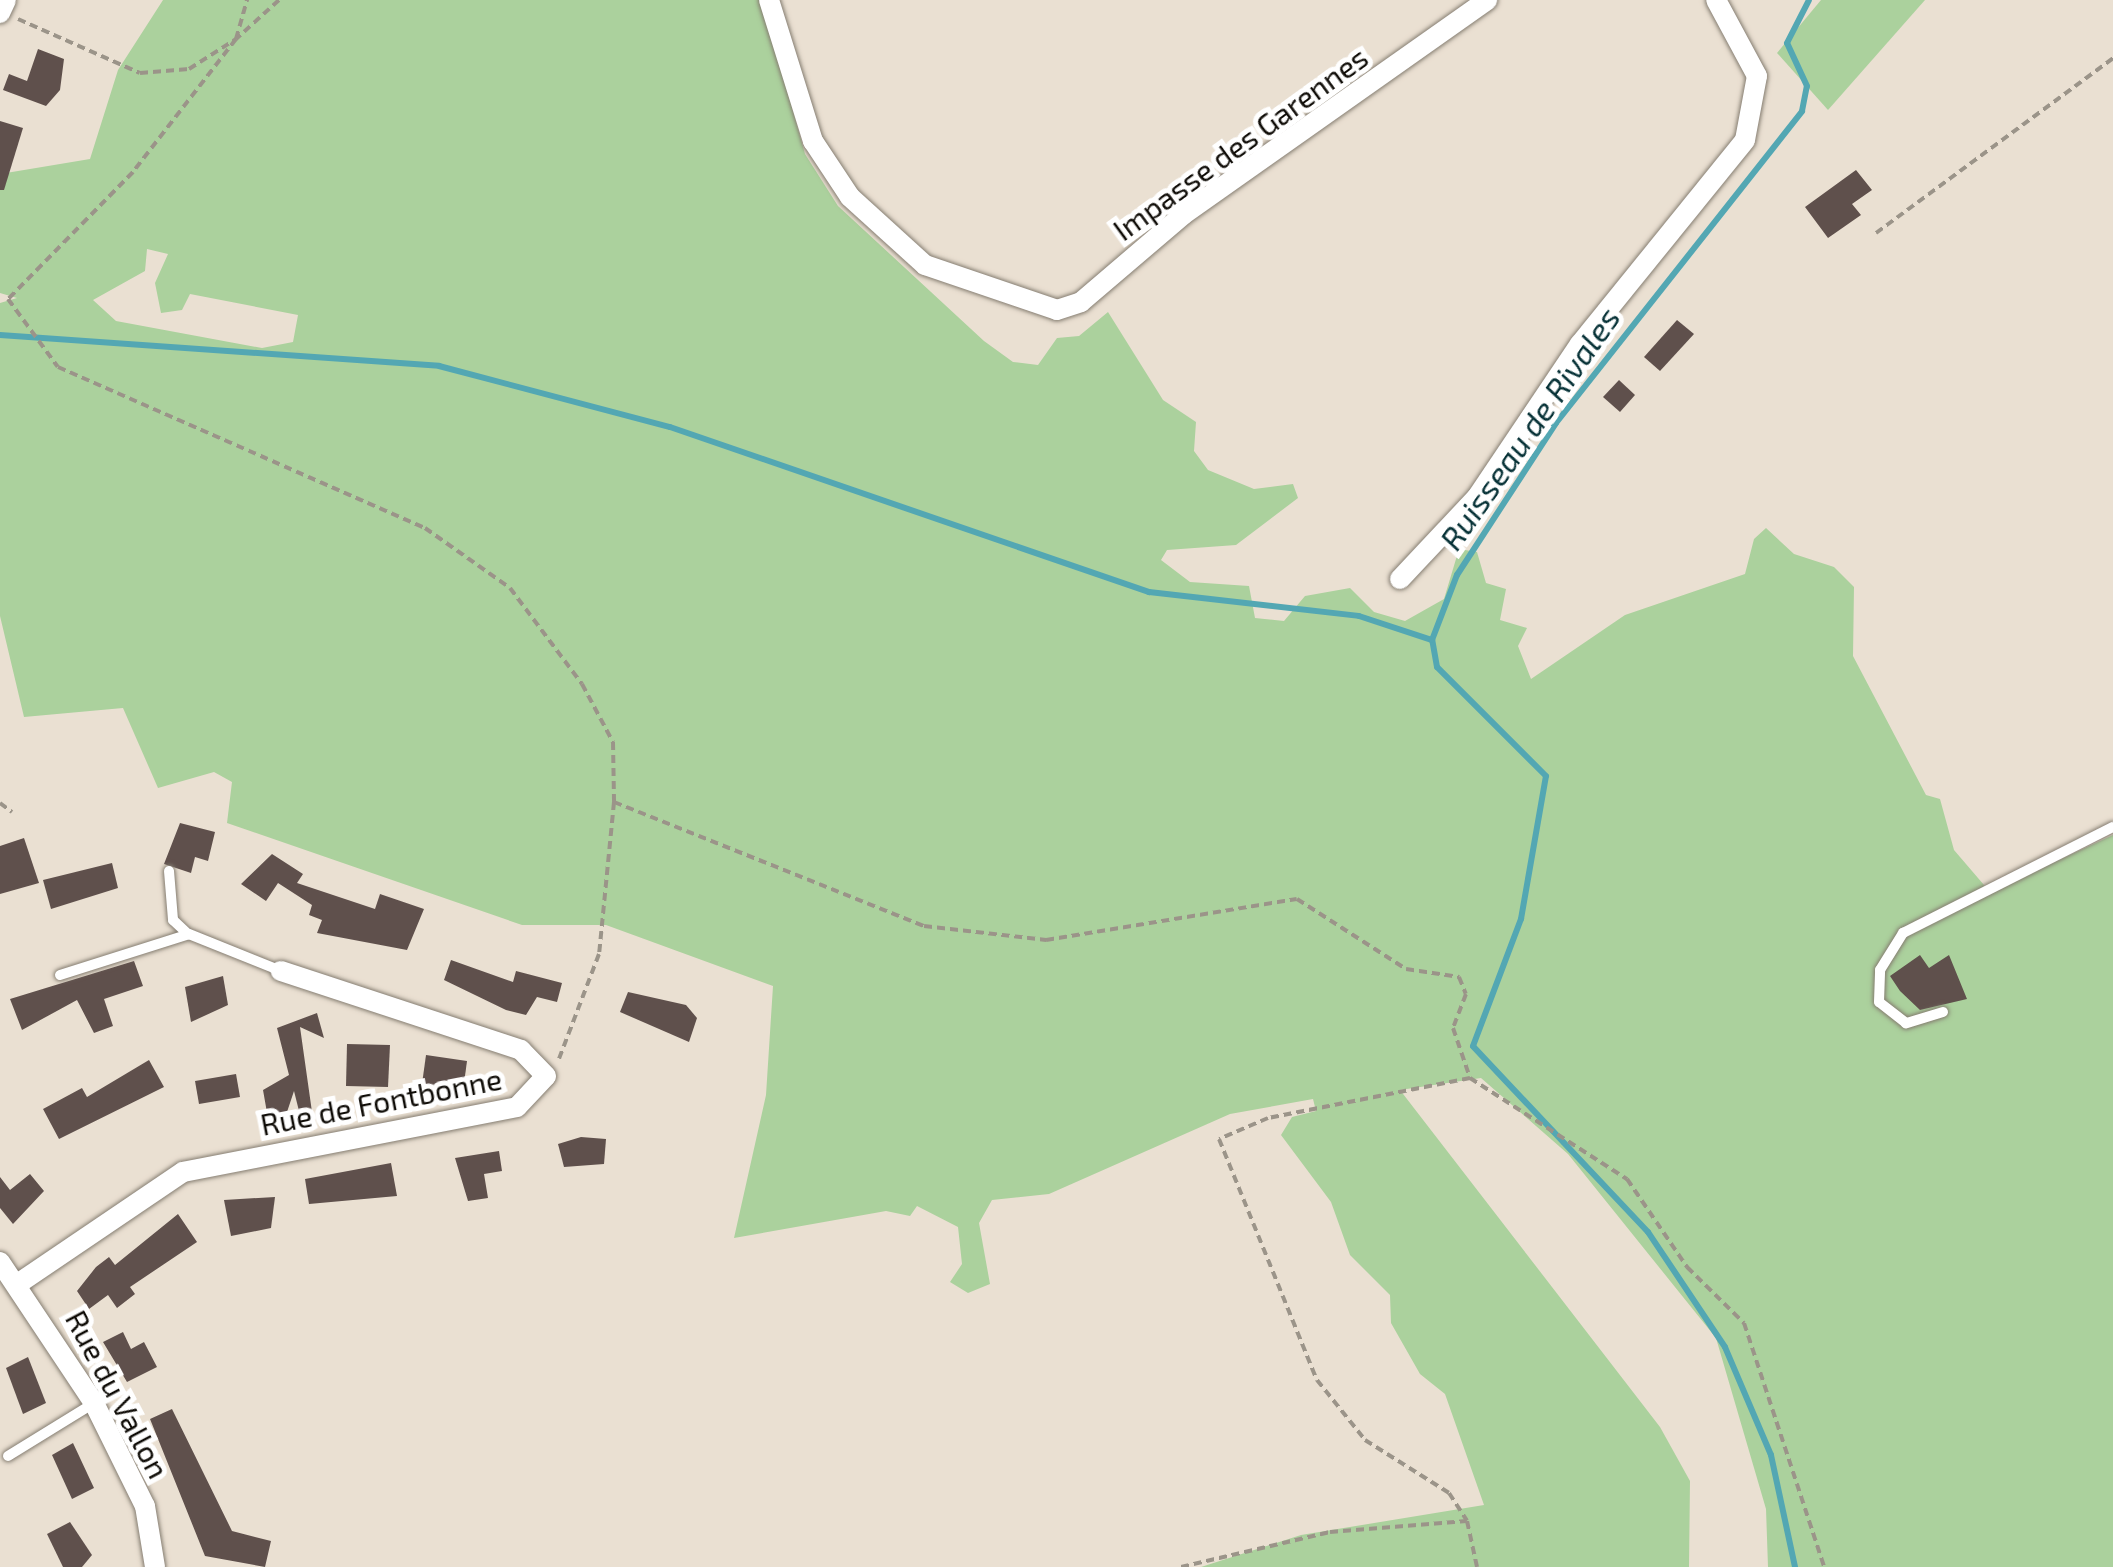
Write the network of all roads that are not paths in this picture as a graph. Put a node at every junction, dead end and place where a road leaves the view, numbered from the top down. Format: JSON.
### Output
{"nodes":[{"id":1,"x":6,"y":0,"type":"edge"},
{"id":2,"x":769,"y":0,"type":"edge"},
{"id":3,"x":1487,"y":0,"type":"edge"},
{"id":4,"x":1716,"y":0,"type":"edge"},
{"id":5,"x":0,"y":12,"type":"edge"},
{"id":6,"x":1400,"y":579,"type":"dead end"},
{"id":7,"x":2113,"y":827,"type":"edge"},
{"id":8,"x":169,"y":871,"type":"dead end"},
{"id":9,"x":189,"y":934,"type":"junction"},
{"id":10,"x":281,"y":971,"type":"joint"},
{"id":11,"x":60,"y":974,"type":"dead end"},
{"id":12,"x":1943,"y":1012,"type":"dead end"},
{"id":13,"x":1,"y":1266,"type":"edge"},
{"id":14,"x":19,"y":1284,"type":"junction"},
{"id":15,"x":94,"y":1403,"type":"junction"},
{"id":16,"x":8,"y":1456,"type":"dead end"},
{"id":17,"x":155,"y":1567,"type":"edge"}],
"edges":[{"from":1,"to":5,"type":"street"},
{"from":2,"to":3,"type":"street","name":"Impasse des Garennes"},
{"from":4,"to":6,"type":"street"},
{"from":7,"to":12,"type":"lane"},
{"from":8,"to":9,"type":"lane"},
{"from":9,"to":10,"type":"lane"},
{"from":9,"to":11,"type":"lane"},
{"from":10,"to":14,"type":"street","name":"Rue de Fontbonne"},
{"from":13,"to":14,"type":"street","name":"Rue du Vallon"},
{"from":14,"to":15,"type":"street","name":"Rue du Vallon"},
{"from":15,"to":16,"type":"lane"},
{"from":15,"to":17,"type":"street","name":"Rue du Vallon"}]}
